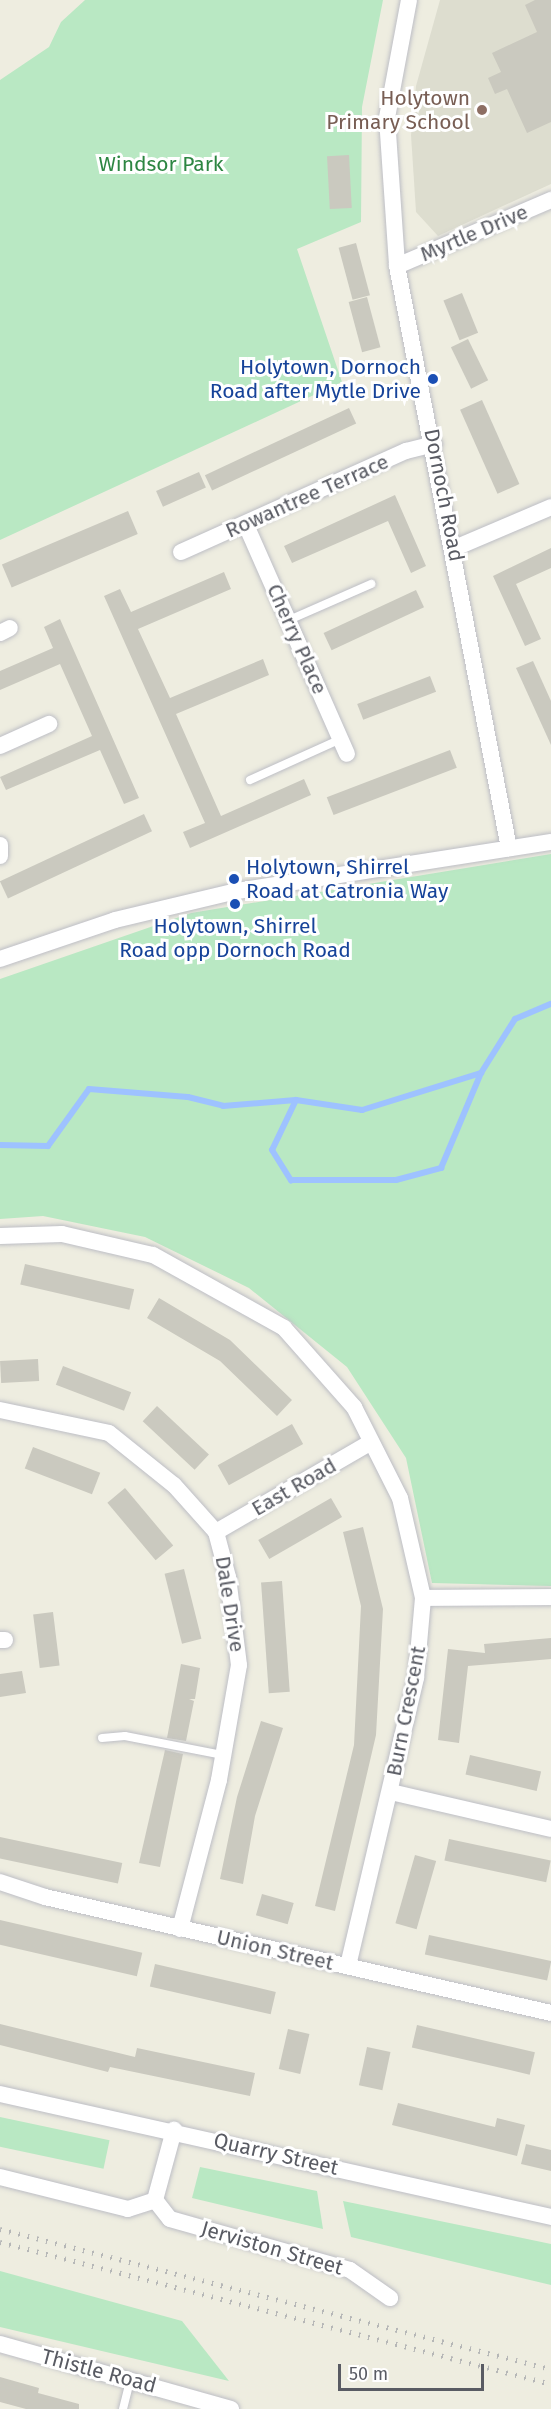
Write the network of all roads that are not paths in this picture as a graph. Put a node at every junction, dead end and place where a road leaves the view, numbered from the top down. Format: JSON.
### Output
{"nodes":[{"id":1,"x":410,"y":0,"type":"edge"},
{"id":2,"x":551,"y":200,"type":"edge"},
{"id":3,"x":397,"y":266,"type":"junction"},
{"id":4,"x":434,"y":444,"type":"junction"},
{"id":5,"x":551,"y":507,"type":"edge"},
{"id":6,"x":246,"y":525,"type":"junction"},
{"id":7,"x":455,"y":549,"type":"junction"},
{"id":8,"x":181,"y":552,"type":"dead end"},
{"id":9,"x":371,"y":584,"type":"dead end"},
{"id":10,"x":289,"y":620,"type":"junction"},
{"id":11,"x":49,"y":724,"type":"dead end"},
{"id":12,"x":340,"y":738,"type":"junction"},
{"id":13,"x":0,"y":746,"type":"edge"},
{"id":14,"x":347,"y":754,"type":"dead end"},
{"id":15,"x":250,"y":780,"type":"dead end"},
{"id":16,"x":551,"y":842,"type":"edge"},
{"id":17,"x":0,"y":845,"type":"edge"},
{"id":18,"x":509,"y":848,"type":"junction"},
{"id":19,"x":0,"y":856,"type":"edge"},
{"id":20,"x":0,"y":959,"type":"edge"},
{"id":21,"x":0,"y":1236,"type":"edge"},
{"id":22,"x":0,"y":1410,"type":"edge"},
{"id":23,"x":371,"y":1442,"type":"junction"},
{"id":24,"x":216,"y":1532,"type":"junction"},
{"id":25,"x":551,"y":1597,"type":"edge"},
{"id":26,"x":423,"y":1598,"type":"junction"},
{"id":27,"x":102,"y":1738,"type":"dead end"},
{"id":28,"x":223,"y":1755,"type":"junction"},
{"id":29,"x":391,"y":1792,"type":"junction"},
{"id":30,"x":551,"y":1829,"type":"edge"},
{"id":31,"x":0,"y":1882,"type":"edge"},
{"id":32,"x":180,"y":1929,"type":"junction"},
{"id":33,"x":348,"y":1966,"type":"junction"},
{"id":34,"x":551,"y":2013,"type":"edge"},
{"id":35,"x":0,"y":2094,"type":"edge"},
{"id":36,"x":174,"y":2130,"type":"junction"},
{"id":37,"x":0,"y":2177,"type":"edge"},
{"id":38,"x":155,"y":2200,"type":"junction"},
{"id":39,"x":551,"y":2217,"type":"edge"},
{"id":40,"x":390,"y":2298,"type":"dead end"},
{"id":41,"x":0,"y":2344,"type":"edge"},
{"id":42,"x":130,"y":2379,"type":"junction"},
{"id":43,"x":123,"y":2409,"type":"edge"},
{"id":44,"x":231,"y":2409,"type":"edge"}],
"edges":[{"from":1,"to":3,"type":"street","name":"Dornoch Road"},
{"from":2,"to":3,"type":"street","name":"Myrtle Drive"},
{"from":3,"to":4,"type":"street","name":"Dornoch Road"},
{"from":4,"to":6,"type":"street","name":"Rowantree Terrace"},
{"from":4,"to":7,"type":"street","name":"Dornoch Road"},
{"from":5,"to":7,"type":"street"},
{"from":6,"to":8,"type":"street","name":"Rowantree Terrace"},
{"from":6,"to":10,"type":"street","name":"Cherry Place"},
{"from":7,"to":18,"type":"street","name":"Dornoch Road"},
{"from":9,"to":10,"type":"lane"},
{"from":10,"to":12,"type":"street","name":"Cherry Place"},
{"from":11,"to":13,"type":"street"},
{"from":12,"to":14,"type":"street","name":"Cherry Place"},
{"from":12,"to":15,"type":"lane"},
{"from":16,"to":18,"type":"street"},
{"from":17,"to":19,"type":"street"},
{"from":18,"to":20,"type":"street"},
{"from":21,"to":23,"type":"street","name":"Burn Crescent"},
{"from":22,"to":24,"type":"street","name":"Dale Drive"},
{"from":23,"to":24,"type":"street","name":"East Road"},
{"from":23,"to":26,"type":"street","name":"Burn Crescent"},
{"from":24,"to":28,"type":"street","name":"Dale Drive"},
{"from":25,"to":26,"type":"street"},
{"from":26,"to":29,"type":"street","name":"Burn Crescent"},
{"from":27,"to":28,"type":"lane"},
{"from":28,"to":32,"type":"street","name":"Dale Drive"},
{"from":29,"to":30,"type":"street"},
{"from":29,"to":33,"type":"street","name":"Burn Crescent"},
{"from":31,"to":32,"type":"street","name":"Union Street"},
{"from":32,"to":33,"type":"street","name":"Union Street"},
{"from":33,"to":34,"type":"street","name":"Union Street"},
{"from":35,"to":36,"type":"street","name":"Quarry Street"},
{"from":36,"to":38,"type":"street"},
{"from":36,"to":39,"type":"street","name":"Quarry Street"},
{"from":37,"to":38,"type":"street"},
{"from":38,"to":40,"type":"street","name":"Jerviston Street"},
{"from":41,"to":42,"type":"street","name":"Thistle Road"},
{"from":42,"to":43,"type":"lane"},
{"from":42,"to":44,"type":"street","name":"Thistle Road"}]}
